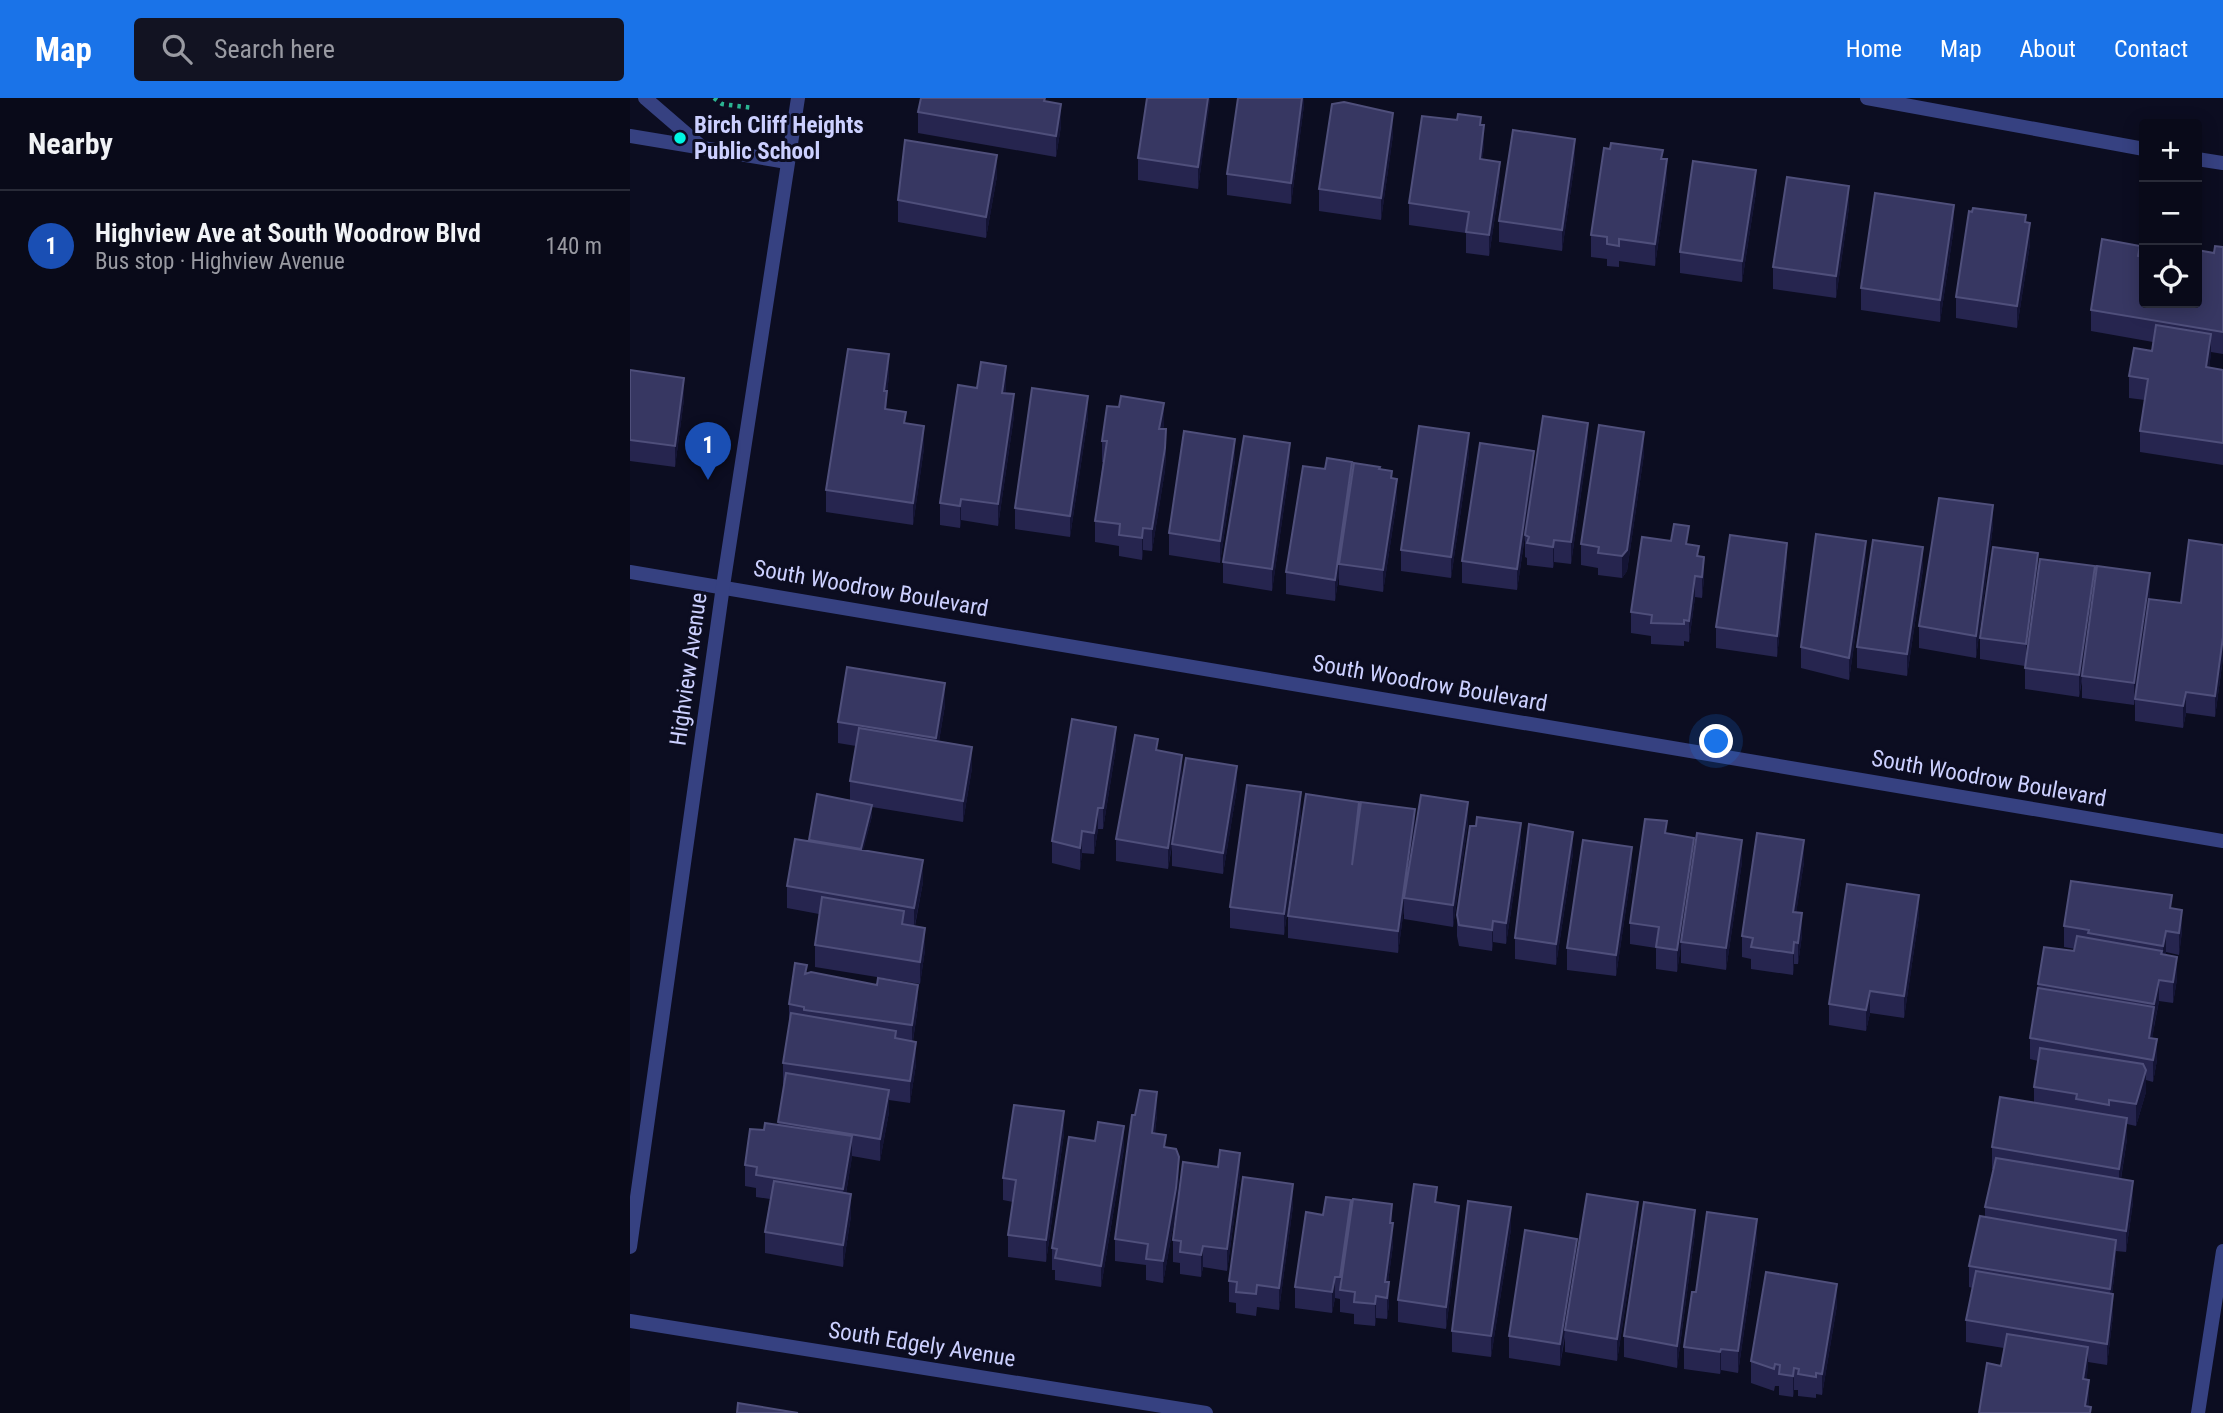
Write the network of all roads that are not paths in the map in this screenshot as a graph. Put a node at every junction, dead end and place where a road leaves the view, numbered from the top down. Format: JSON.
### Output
{"nodes":[{"id":1,"x":645,"y":98,"type":"edge"},
{"id":2,"x":798,"y":98,"type":"edge"},
{"id":3,"x":1867,"y":98,"type":"edge"},
{"id":4,"x":630,"y":136,"type":"edge"},
{"id":5,"x":2139,"y":148,"type":"edge"},
{"id":6,"x":704,"y":149,"type":"junction"},
{"id":7,"x":2202,"y":160,"type":"edge"},
{"id":8,"x":787,"y":162,"type":"junction"},
{"id":9,"x":2223,"y":163,"type":"edge"},
{"id":10,"x":630,"y":572,"type":"edge"},
{"id":11,"x":723,"y":586,"type":"junction"},
{"id":12,"x":2223,"y":841,"type":"edge"},
{"id":13,"x":630,"y":1247,"type":"edge"},
{"id":14,"x":2223,"y":1251,"type":"edge"},
{"id":15,"x":630,"y":1321,"type":"edge"},
{"id":16,"x":1206,"y":1413,"type":"edge"},
{"id":17,"x":2197,"y":1413,"type":"edge"}],
"edges":[{"from":1,"to":6,"type":"street"},
{"from":2,"to":8,"type":"street","name":"Highview Avenue"},
{"from":3,"to":5,"type":"street"},
{"from":4,"to":6,"type":"street"},
{"from":6,"to":8,"type":"street"},
{"from":7,"to":9,"type":"street"},
{"from":8,"to":11,"type":"street","name":"Highview Avenue"},
{"from":10,"to":11,"type":"street","name":"South Woodrow Boulevard"},
{"from":11,"to":12,"type":"street","name":"South Woodrow Boulevard"},
{"from":11,"to":13,"type":"street","name":"Highview Avenue"},
{"from":14,"to":17,"type":"street"},
{"from":15,"to":16,"type":"street","name":"South Edgely Avenue"}]}
